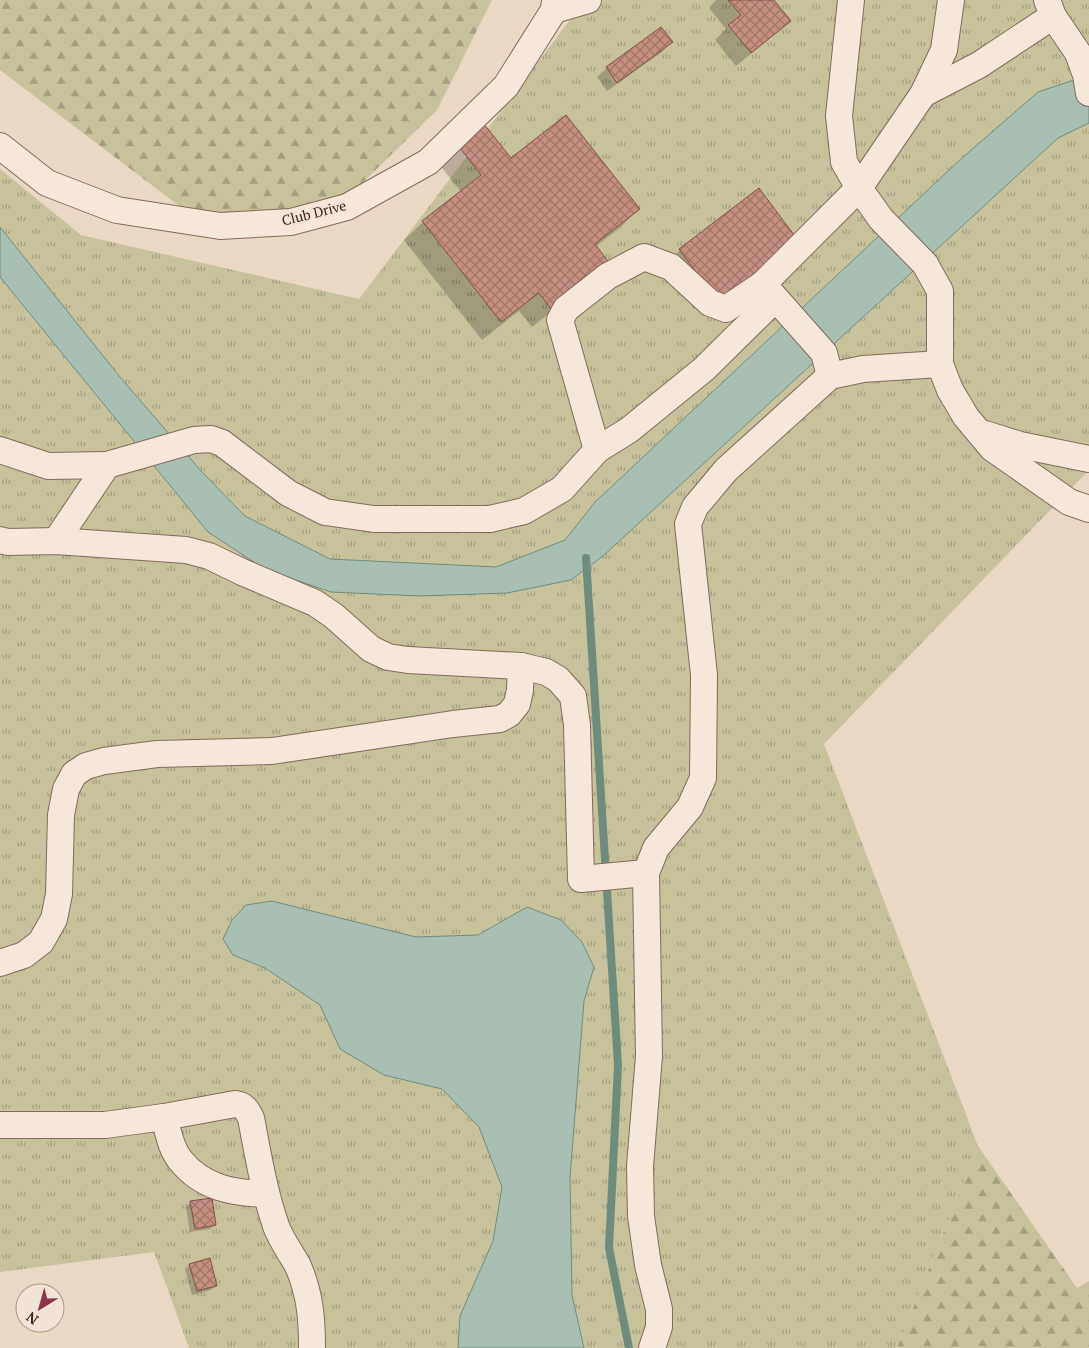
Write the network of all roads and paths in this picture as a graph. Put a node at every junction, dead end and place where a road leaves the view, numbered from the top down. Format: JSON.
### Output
{"nodes":[{"id":1,"x":588,"y":0,"type":"edge"},
{"id":2,"x":851,"y":0,"type":"edge"},
{"id":3,"x":950,"y":0,"type":"edge"},
{"id":4,"x":555,"y":5,"type":"edge"},
{"id":5,"x":1050,"y":8,"type":"edge"},
{"id":6,"x":944,"y":50,"type":"junction"},
{"id":7,"x":979,"y":65,"type":"junction"},
{"id":8,"x":1088,"y":84,"type":"edge"},
{"id":9,"x":923,"y":94,"type":"junction"},
{"id":10,"x":0,"y":146,"type":"edge"},
{"id":11,"x":859,"y":188,"type":"junction"},
{"id":12,"x":773,"y":298,"type":"junction"},
{"id":13,"x":827,"y":364,"type":"junction"},
{"id":14,"x":940,"y":364,"type":"junction"},
{"id":15,"x":978,"y":431,"type":"junction"},
{"id":16,"x":0,"y":450,"type":"edge"},
{"id":17,"x":598,"y":450,"type":"junction"},
{"id":18,"x":1089,"y":459,"type":"edge"},
{"id":19,"x":116,"y":462,"type":"junction"},
{"id":20,"x":1089,"y":509,"type":"edge"},
{"id":21,"x":0,"y":540,"type":"edge"},
{"id":22,"x":56,"y":541,"type":"junction"},
{"id":23,"x":521,"y":666,"type":"junction"},
{"id":24,"x":622,"y":876,"type":"junction"},
{"id":25,"x":0,"y":964,"type":"edge"},
{"id":26,"x":164,"y":1117,"type":"junction"},
{"id":27,"x":0,"y":1125,"type":"edge"},
{"id":28,"x":266,"y":1194,"type":"junction"},
{"id":29,"x":312,"y":1348,"type":"edge"},
{"id":30,"x":652,"y":1348,"type":"edge"}],
"edges":[{"from":1,"to":4,"type":"street"},
{"from":2,"to":11,"type":"street"},
{"from":3,"to":6,"type":"street"},
{"from":4,"to":10,"type":"street","name":"Club Drive"},
{"from":5,"to":7,"type":"street"},
{"from":5,"to":8,"type":"street"},
{"from":6,"to":7,"type":"street"},
{"from":6,"to":9,"type":"street"},
{"from":7,"to":9,"type":"street"},
{"from":9,"to":11,"type":"street"},
{"from":11,"to":12,"type":"street"},
{"from":11,"to":14,"type":"street"},
{"from":12,"to":13,"type":"street"},
{"from":12,"to":17,"type":"street"},
{"from":12,"to":17,"type":"street"},
{"from":13,"to":14,"type":"street"},
{"from":13,"to":24,"type":"street"},
{"from":14,"to":15,"type":"street"},
{"from":15,"to":18,"type":"street"},
{"from":15,"to":20,"type":"street"},
{"from":16,"to":19,"type":"street"},
{"from":17,"to":19,"type":"street"},
{"from":19,"to":22,"type":"street"},
{"from":21,"to":22,"type":"street"},
{"from":22,"to":23,"type":"street"},
{"from":23,"to":24,"type":"street"},
{"from":23,"to":25,"type":"street"},
{"from":24,"to":30,"type":"street"},
{"from":26,"to":27,"type":"street"},
{"from":26,"to":28,"type":"street"},
{"from":26,"to":28,"type":"street"},
{"from":28,"to":29,"type":"street"}]}
